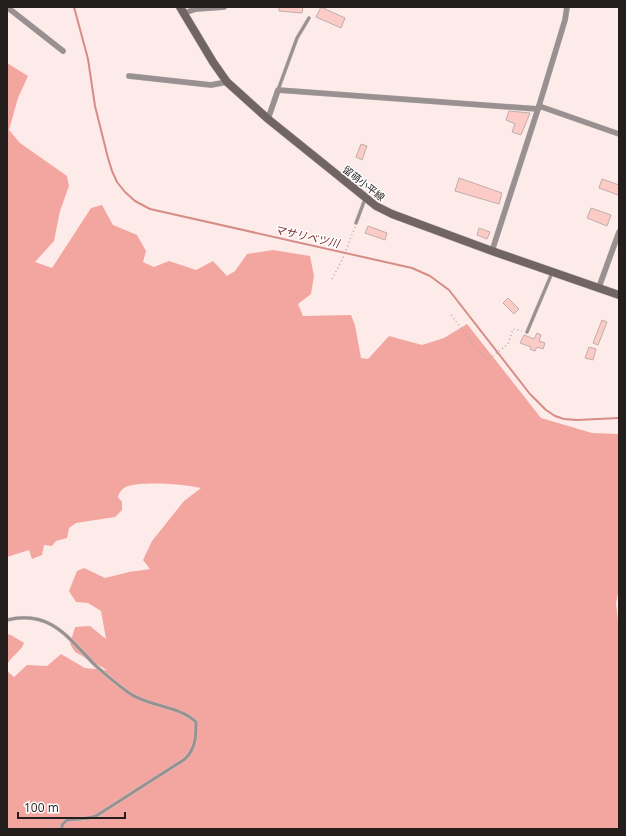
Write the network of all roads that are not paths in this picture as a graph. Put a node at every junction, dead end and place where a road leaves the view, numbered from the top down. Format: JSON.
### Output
{"nodes":[{"id":1,"x":7,"y":7,"type":"edge"},
{"id":2,"x":224,"y":7,"type":"edge"},
{"id":3,"x":567,"y":7,"type":"edge"},
{"id":4,"x":182,"y":10,"type":"edge"},
{"id":5,"x":309,"y":18,"type":"dead end"},
{"id":6,"x":64,"y":51,"type":"dead end"},
{"id":7,"x":129,"y":76,"type":"dead end"},
{"id":8,"x":227,"y":82,"type":"junction"},
{"id":9,"x":278,"y":90,"type":"junction"},
{"id":10,"x":539,"y":107,"type":"junction"},
{"id":11,"x":268,"y":119,"type":"junction"},
{"id":12,"x":619,"y":134,"type":"edge"},
{"id":13,"x":366,"y":197,"type":"junction"},
{"id":14,"x":356,"y":223,"type":"road end"},
{"id":15,"x":619,"y":232,"type":"edge"},
{"id":16,"x":492,"y":251,"type":"junction"},
{"id":17,"x":553,"y":272,"type":"junction"},
{"id":18,"x":599,"y":287,"type":"junction"},
{"id":19,"x":619,"y":295,"type":"edge"},
{"id":20,"x":527,"y":332,"type":"road end"},
{"id":21,"x":7,"y":620,"type":"edge"},
{"id":22,"x":62,"y":829,"type":"edge"}],
"edges":[{"from":1,"to":6,"type":"street"},
{"from":2,"to":4,"type":"street"},
{"from":3,"to":10,"type":"street"},
{"from":4,"to":8,"type":"main road","name":"留萌小平線"},
{"from":5,"to":9,"type":"lane"},
{"from":7,"to":8,"type":"street"},
{"from":8,"to":11,"type":"main road","name":"留萌小平線"},
{"from":9,"to":10,"type":"street"},
{"from":9,"to":11,"type":"street"},
{"from":10,"to":12,"type":"street"},
{"from":10,"to":16,"type":"street"},
{"from":11,"to":13,"type":"main road","name":"留萌小平線"},
{"from":13,"to":14,"type":"lane"},
{"from":13,"to":16,"type":"main road","name":"留萌小平線"},
{"from":15,"to":18,"type":"street"},
{"from":16,"to":17,"type":"main road","name":"留萌小平線"},
{"from":17,"to":18,"type":"main road","name":"留萌小平線"},
{"from":17,"to":20,"type":"lane"},
{"from":18,"to":19,"type":"main road","name":"留萌小平線"},
{"from":21,"to":22,"type":"lane"}]}
